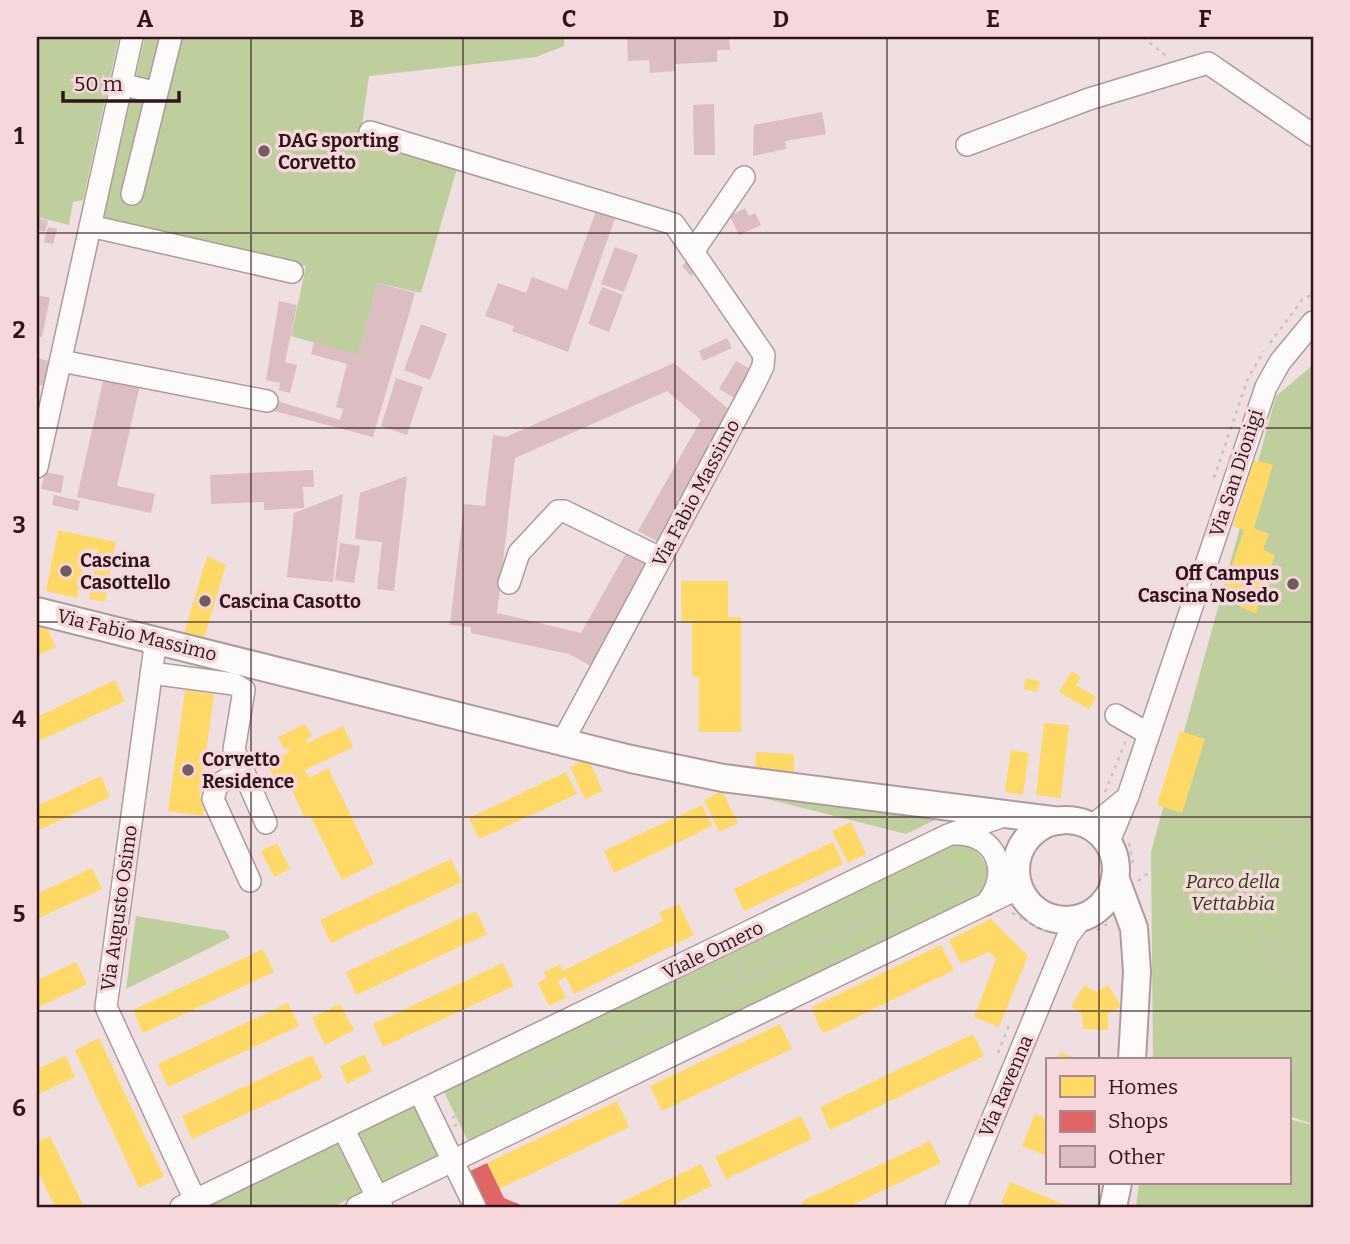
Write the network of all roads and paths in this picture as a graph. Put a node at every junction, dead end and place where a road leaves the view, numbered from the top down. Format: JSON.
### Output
{"nodes":[{"id":1,"x":132,"y":37,"type":"edge"},
{"id":2,"x":171,"y":37,"type":"edge"},
{"id":3,"x":1143,"y":37,"type":"edge"},
{"id":4,"x":1184,"y":71,"type":"junction"},
{"id":5,"x":121,"y":84,"type":"junction"},
{"id":6,"x":157,"y":93,"type":"junction"},
{"id":7,"x":370,"y":132,"type":"dead end"},
{"id":8,"x":1313,"y":135,"type":"edge"},
{"id":9,"x":967,"y":145,"type":"dead end"},
{"id":10,"x":744,"y":177,"type":"dead end"},
{"id":11,"x":132,"y":194,"type":"dead end"},
{"id":12,"x":89,"y":226,"type":"junction"},
{"id":13,"x":694,"y":250,"type":"junction"},
{"id":14,"x":292,"y":272,"type":"dead end"},
{"id":15,"x":1313,"y":321,"type":"edge"},
{"id":16,"x":61,"y":361,"type":"junction"},
{"id":17,"x":267,"y":401,"type":"dead end"},
{"id":18,"x":37,"y":467,"type":"edge"},
{"id":19,"x":660,"y":558,"type":"junction"},
{"id":20,"x":509,"y":583,"type":"dead end"},
{"id":21,"x":37,"y":611,"type":"edge"},
{"id":22,"x":156,"y":639,"type":"junction"},
{"id":23,"x":151,"y":673,"type":"junction"},
{"id":24,"x":1116,"y":715,"type":"dead end"},
{"id":25,"x":1139,"y":734,"type":"junction"},
{"id":26,"x":563,"y":741,"type":"junction"},
{"id":27,"x":242,"y":771,"type":"junction"},
{"id":28,"x":1102,"y":796,"type":"dead end"},
{"id":29,"x":1313,"y":803,"type":"edge"},
{"id":30,"x":1010,"y":814,"type":"junction"},
{"id":31,"x":1060,"y":821,"type":"junction"},
{"id":32,"x":267,"y":823,"type":"dead end"},
{"id":33,"x":955,"y":834,"type":"junction"},
{"id":34,"x":1100,"y":836,"type":"junction"},
{"id":35,"x":941,"y":852,"type":"dead end"},
{"id":36,"x":1185,"y":854,"type":"junction"},
{"id":37,"x":250,"y":881,"type":"dead end"},
{"id":38,"x":1019,"y":888,"type":"junction"},
{"id":39,"x":1119,"y":896,"type":"junction"},
{"id":40,"x":989,"y":904,"type":"junction"},
{"id":41,"x":1068,"y":925,"type":"junction"},
{"id":42,"x":731,"y":955,"type":"dead end"},
{"id":43,"x":1313,"y":974,"type":"edge"},
{"id":44,"x":742,"y":978,"type":"junction"},
{"id":45,"x":1009,"y":1025,"type":"dead end"},
{"id":46,"x":1313,"y":1040,"type":"edge"},
{"id":47,"x":998,"y":1053,"type":"dead end"},
{"id":48,"x":1132,"y":1058,"type":"edge"},
{"id":49,"x":1290,"y":1072,"type":"edge"},
{"id":50,"x":420,"y":1093,"type":"junction"},
{"id":51,"x":447,"y":1120,"type":"dead end"},
{"id":52,"x":430,"y":1129,"type":"dead end"},
{"id":53,"x":447,"y":1129,"type":"dead end"},
{"id":54,"x":344,"y":1130,"type":"junction"},
{"id":55,"x":432,"y":1136,"type":"dead end"},
{"id":56,"x":376,"y":1155,"type":"dead end"},
{"id":57,"x":453,"y":1161,"type":"junction"},
{"id":58,"x":368,"y":1168,"type":"dead end"},
{"id":59,"x":345,"y":1169,"type":"dead end"},
{"id":60,"x":348,"y":1177,"type":"dead end"},
{"id":61,"x":1118,"y":1184,"type":"edge"},
{"id":62,"x":379,"y":1203,"type":"edge"},
{"id":63,"x":188,"y":1204,"type":"edge"},
{"id":64,"x":265,"y":1207,"type":"edge"},
{"id":65,"x":287,"y":1207,"type":"edge"},
{"id":66,"x":357,"y":1207,"type":"edge"},
{"id":67,"x":475,"y":1207,"type":"edge"},
{"id":68,"x":956,"y":1207,"type":"edge"},
{"id":69,"x":1114,"y":1207,"type":"edge"}],
"edges":[{"from":1,"to":5,"type":"street"},
{"from":2,"to":6,"type":"street"},
{"from":3,"to":4,"type":"path"},
{"from":4,"to":8,"type":"street"},
{"from":4,"to":9,"type":"street"},
{"from":5,"to":6,"type":"street"},
{"from":5,"to":12,"type":"street"},
{"from":6,"to":11,"type":"street"},
{"from":7,"to":13,"type":"street","name":"Via Fabio Massimo"},
{"from":10,"to":13,"type":"street"},
{"from":12,"to":14,"type":"street"},
{"from":12,"to":16,"type":"street"},
{"from":13,"to":19,"type":"street","name":"Via Fabio Massimo"},
{"from":15,"to":25,"type":"street","name":"Via San Dionigi"},
{"from":16,"to":17,"type":"street"},
{"from":16,"to":18,"type":"street"},
{"from":19,"to":20,"type":"street"},
{"from":19,"to":26,"type":"street","name":"Via Fabio Massimo"},
{"from":21,"to":22,"type":"main road","name":"Via Fabio Massimo"},
{"from":22,"to":23,"type":"street","name":"Via Augusto Osimo"},
{"from":22,"to":26,"type":"main road","name":"Via Fabio Massimo"},
{"from":23,"to":27,"type":"street"},
{"from":23,"to":63,"type":"street","name":"Via Augusto Osimo"},
{"from":24,"to":25,"type":"street"},
{"from":25,"to":28,"type":"path"},
{"from":25,"to":34,"type":"street","name":"Via San Dionigi"},
{"from":26,"to":30,"type":"main road","name":"Via Fabio Massimo"},
{"from":27,"to":32,"type":"street"},
{"from":27,"to":37,"type":"street"},
{"from":29,"to":36,"type":"path"},
{"from":30,"to":31,"type":"main road","name":"Via Fabio Massimo"},
{"from":30,"to":33,"type":"street","name":"Viale Omero"},
{"from":31,"to":34,"type":"main road"},
{"from":31,"to":38,"type":"main road"},
{"from":33,"to":40,"type":"street"},
{"from":33,"to":50,"type":"street","name":"Viale Omero"},
{"from":34,"to":39,"type":"main road"},
{"from":35,"to":44,"type":"path"},
{"from":36,"to":39,"type":"path"},
{"from":36,"to":43,"type":"path"},
{"from":38,"to":40,"type":"street"},
{"from":38,"to":41,"type":"main road"},
{"from":39,"to":41,"type":"main road"},
{"from":39,"to":41,"type":"path"},
{"from":39,"to":48,"type":"main road"},
{"from":40,"to":41,"type":"path"},
{"from":40,"to":53,"type":"path"},
{"from":40,"to":57,"type":"street"},
{"from":41,"to":68,"type":"street","name":"Via Ravenna"},
{"from":42,"to":44,"type":"path"},
{"from":44,"to":51,"type":"path"},
{"from":45,"to":47,"type":"path"},
{"from":46,"to":49,"type":"path"},
{"from":50,"to":54,"type":"street","name":"Viale Omero"},
{"from":50,"to":57,"type":"street"},
{"from":52,"to":56,"type":"path"},
{"from":54,"to":62,"type":"street"},
{"from":54,"to":63,"type":"street","name":"Viale Omero"},
{"from":55,"to":58,"type":"path"},
{"from":57,"to":62,"type":"street"},
{"from":57,"to":67,"type":"street"},
{"from":59,"to":64,"type":"path"},
{"from":60,"to":65,"type":"path"},
{"from":61,"to":69,"type":"main road"},
{"from":62,"to":66,"type":"street"}]}
